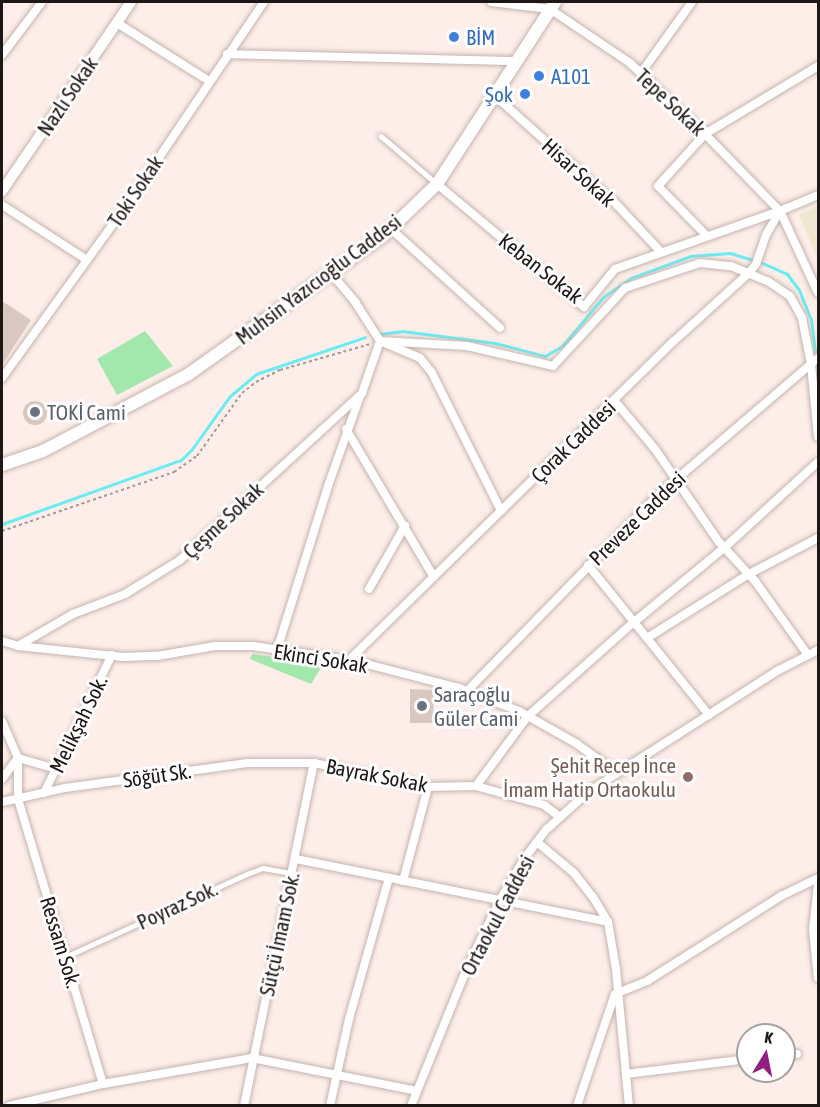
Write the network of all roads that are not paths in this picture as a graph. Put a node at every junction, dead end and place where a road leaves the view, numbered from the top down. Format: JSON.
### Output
{"nodes":[{"id":1,"x":42,"y":2,"type":"edge"},
{"id":2,"x":131,"y":2,"type":"edge"},
{"id":3,"x":264,"y":2,"type":"edge"},
{"id":4,"x":491,"y":2,"type":"edge"},
{"id":5,"x":692,"y":2,"type":"edge"},
{"id":6,"x":514,"y":3,"type":"edge"},
{"id":7,"x":552,"y":5,"type":"edge"},
{"id":8,"x":117,"y":22,"type":"junction"},
{"id":9,"x":227,"y":54,"type":"junction"},
{"id":10,"x":2,"y":55,"type":"edge"},
{"id":11,"x":516,"y":61,"type":"junction"},
{"id":12,"x":819,"y":66,"type":"edge"},
{"id":13,"x":641,"y":73,"type":"junction"},
{"id":14,"x":209,"y":81,"type":"junction"},
{"id":15,"x":494,"y":96,"type":"junction"},
{"id":16,"x":705,"y":134,"type":"junction"},
{"id":17,"x":381,"y":136,"type":"dead end"},
{"id":18,"x":437,"y":184,"type":"junction"},
{"id":19,"x":2,"y":191,"type":"edge"},
{"id":20,"x":819,"y":195,"type":"edge"},
{"id":21,"x":2,"y":205,"type":"edge"},
{"id":22,"x":780,"y":211,"type":"junction"},
{"id":23,"x":390,"y":229,"type":"junction"},
{"id":24,"x":706,"y":237,"type":"junction"},
{"id":25,"x":661,"y":252,"type":"junction"},
{"id":26,"x":87,"y":260,"type":"junction"},
{"id":27,"x":331,"y":273,"type":"junction"},
{"id":28,"x":748,"y":274,"type":"junction"},
{"id":29,"x":819,"y":293,"type":"edge"},
{"id":30,"x":500,"y":328,"type":"dead end"},
{"id":31,"x":380,"y":341,"type":"junction"},
{"id":32,"x":819,"y":358,"type":"edge"},
{"id":33,"x":811,"y":364,"type":"junction"},
{"id":34,"x":2,"y":378,"type":"edge"},
{"id":35,"x":362,"y":393,"type":"junction"},
{"id":36,"x":614,"y":400,"type":"junction"},
{"id":37,"x":346,"y":429,"type":"junction"},
{"id":38,"x":819,"y":437,"type":"edge"},
{"id":39,"x":819,"y":462,"type":"edge"},
{"id":40,"x":2,"y":465,"type":"edge"},
{"id":41,"x":675,"y":481,"type":"junction"},
{"id":42,"x":501,"y":511,"type":"junction"},
{"id":43,"x":405,"y":526,"type":"junction"},
{"id":44,"x":819,"y":538,"type":"edge"},
{"id":45,"x":724,"y":548,"type":"junction"},
{"id":46,"x":588,"y":565,"type":"junction"},
{"id":47,"x":749,"y":574,"type":"junction"},
{"id":48,"x":434,"y":576,"type":"junction"},
{"id":49,"x":369,"y":590,"type":"dead end"},
{"id":50,"x":634,"y":622,"type":"junction"},
{"id":51,"x":647,"y":638,"type":"junction"},
{"id":52,"x":2,"y":641,"type":"edge"},
{"id":53,"x":18,"y":646,"type":"junction"},
{"id":54,"x":277,"y":650,"type":"junction"},
{"id":55,"x":819,"y":650,"type":"edge"},
{"id":56,"x":112,"y":655,"type":"junction"},
{"id":57,"x":808,"y":655,"type":"junction"},
{"id":58,"x":349,"y":660,"type":"junction"},
{"id":59,"x":467,"y":691,"type":"junction"},
{"id":60,"x":709,"y":715,"type":"junction"},
{"id":61,"x":528,"y":716,"type":"junction"},
{"id":62,"x":2,"y":721,"type":"edge"},
{"id":63,"x":18,"y":758,"type":"junction"},
{"id":64,"x":314,"y":763,"type":"junction"},
{"id":65,"x":56,"y":769,"type":"junction"},
{"id":66,"x":617,"y":773,"type":"junction"},
{"id":67,"x":2,"y":779,"type":"edge"},
{"id":68,"x":476,"y":786,"type":"junction"},
{"id":69,"x":428,"y":787,"type":"junction"},
{"id":70,"x":44,"y":793,"type":"junction"},
{"id":71,"x":18,"y":799,"type":"junction"},
{"id":72,"x":2,"y":802,"type":"edge"},
{"id":73,"x":560,"y":817,"type":"junction"},
{"id":74,"x":537,"y":842,"type":"junction"},
{"id":75,"x":296,"y":859,"type":"junction"},
{"id":76,"x":292,"y":873,"type":"junction"},
{"id":77,"x":389,"y":878,"type":"junction"},
{"id":78,"x":819,"y":878,"type":"edge"},
{"id":79,"x":403,"y":881,"type":"junction"},
{"id":80,"x":819,"y":884,"type":"edge"},
{"id":81,"x":500,"y":902,"type":"junction"},
{"id":82,"x":608,"y":922,"type":"junction"},
{"id":83,"x":65,"y":957,"type":"junction"},
{"id":84,"x":817,"y":969,"type":"edge"},
{"id":85,"x":819,"y":978,"type":"edge"},
{"id":86,"x":618,"y":992,"type":"junction"},
{"id":87,"x":252,"y":1058,"type":"junction"},
{"id":88,"x":736,"y":1060,"type":"edge"},
{"id":89,"x":335,"y":1074,"type":"junction"},
{"id":90,"x":626,"y":1074,"type":"junction"},
{"id":91,"x":104,"y":1084,"type":"junction"},
{"id":92,"x":417,"y":1091,"type":"junction"},
{"id":93,"x":9,"y":1106,"type":"edge"},
{"id":94,"x":244,"y":1106,"type":"edge"},
{"id":95,"x":330,"y":1106,"type":"edge"},
{"id":96,"x":411,"y":1106,"type":"edge"},
{"id":97,"x":577,"y":1106,"type":"edge"},
{"id":98,"x":629,"y":1106,"type":"edge"}],
"edges":[{"from":1,"to":10,"type":"street"},
{"from":2,"to":8,"type":"street","name":"Nazlı Sokak"},
{"from":3,"to":9,"type":"street","name":"Toki Sokak"},
{"from":4,"to":6,"type":"street"},
{"from":5,"to":13,"type":"street"},
{"from":6,"to":7,"type":"street"},
{"from":7,"to":11,"type":"main road","name":"Muhsin Yazıcıoğlu Caddesi"},
{"from":7,"to":13,"type":"street","name":"Tepe Sokak"},
{"from":8,"to":14,"type":"street"},
{"from":8,"to":19,"type":"street","name":"Nazlı Sokak"},
{"from":9,"to":11,"type":"street"},
{"from":9,"to":14,"type":"street","name":"Toki Sokak"},
{"from":11,"to":15,"type":"main road","name":"Muhsin Yazıcıoğlu Caddesi"},
{"from":12,"to":16,"type":"street"},
{"from":13,"to":16,"type":"street","name":"Tepe Sokak"},
{"from":14,"to":26,"type":"street","name":"Toki Sokak"},
{"from":15,"to":18,"type":"main road","name":"Muhsin Yazıcıoğlu Caddesi"},
{"from":15,"to":25,"type":"street","name":"Hisar Sokak"},
{"from":16,"to":22,"type":"street","name":"Tepe Sokak"},
{"from":16,"to":24,"type":"street"},
{"from":17,"to":18,"type":"lane"},
{"from":18,"to":23,"type":"main road","name":"Muhsin Yazıcıoğlu Caddesi"},
{"from":18,"to":25,"type":"street","name":"Keban Sokak"},
{"from":20,"to":22,"type":"street","name":"Keban Sokak"},
{"from":21,"to":26,"type":"street"},
{"from":22,"to":24,"type":"street","name":"Keban Sokak"},
{"from":22,"to":28,"type":"street","name":"Çorak Caddesi"},
{"from":22,"to":29,"type":"street","name":"Tepe Sokak"},
{"from":23,"to":27,"type":"main road","name":"Muhsin Yazıcıoğlu Caddesi"},
{"from":23,"to":30,"type":"street"},
{"from":24,"to":25,"type":"street","name":"Keban Sokak"},
{"from":26,"to":34,"type":"street","name":"Toki Sokak"},
{"from":27,"to":31,"type":"street"},
{"from":27,"to":40,"type":"main road","name":"Muhsin Yazıcıoğlu Caddesi"},
{"from":28,"to":31,"type":"street"},
{"from":28,"to":33,"type":"street"},
{"from":28,"to":36,"type":"street","name":"Çorak Caddesi"},
{"from":31,"to":35,"type":"street","name":"Çeşme Sokak"},
{"from":31,"to":42,"type":"street"},
{"from":32,"to":33,"type":"street","name":"Preveze Caddesi"},
{"from":33,"to":38,"type":"street"},
{"from":33,"to":41,"type":"street","name":"Preveze Caddesi"},
{"from":35,"to":37,"type":"street"},
{"from":35,"to":53,"type":"street","name":"Çeşme Sokak"},
{"from":36,"to":41,"type":"street"},
{"from":36,"to":42,"type":"street","name":"Çorak Caddesi"},
{"from":37,"to":43,"type":"street"},
{"from":37,"to":54,"type":"street"},
{"from":39,"to":45,"type":"street"},
{"from":41,"to":45,"type":"street"},
{"from":41,"to":46,"type":"street","name":"Preveze Caddesi"},
{"from":42,"to":48,"type":"street","name":"Çorak Caddesi"},
{"from":43,"to":48,"type":"street"},
{"from":43,"to":49,"type":"street"},
{"from":44,"to":47,"type":"street"},
{"from":45,"to":47,"type":"street"},
{"from":45,"to":50,"type":"street"},
{"from":46,"to":50,"type":"street"},
{"from":46,"to":59,"type":"street","name":"Preveze Caddesi"},
{"from":47,"to":51,"type":"street"},
{"from":47,"to":57,"type":"street"},
{"from":48,"to":58,"type":"street","name":"Çorak Caddesi"},
{"from":50,"to":51,"type":"street"},
{"from":50,"to":61,"type":"street"},
{"from":51,"to":60,"type":"street"},
{"from":52,"to":53,"type":"street","name":"Ekinci Sokak"},
{"from":53,"to":56,"type":"street","name":"Ekinci Sokak"},
{"from":54,"to":56,"type":"street","name":"Ekinci Sokak"},
{"from":54,"to":58,"type":"street","name":"Ekinci Sokak"},
{"from":55,"to":57,"type":"street","name":"Ortaokul Caddesi"},
{"from":56,"to":65,"type":"street","name":"Melikşah Sok."},
{"from":57,"to":60,"type":"street","name":"Ortaokul Caddesi"},
{"from":58,"to":59,"type":"street","name":"Ekinci Sokak"},
{"from":59,"to":61,"type":"street","name":"Ekinci Sokak"},
{"from":60,"to":66,"type":"street","name":"Ortaokul Caddesi"},
{"from":61,"to":66,"type":"street","name":"Ekinci Sokak"},
{"from":61,"to":68,"type":"street"},
{"from":62,"to":63,"type":"street"},
{"from":63,"to":65,"type":"street"},
{"from":63,"to":67,"type":"street"},
{"from":63,"to":71,"type":"street","name":"Ressam Sok."},
{"from":64,"to":69,"type":"street","name":"Bayrak Sokak"},
{"from":64,"to":70,"type":"street","name":"Söğüt Sk."},
{"from":64,"to":75,"type":"street","name":"Sütçü İmam Sok."},
{"from":65,"to":70,"type":"street","name":"Melikşah Sok."},
{"from":66,"to":73,"type":"street","name":"Ortaokul Caddesi"},
{"from":68,"to":69,"type":"street","name":"Bayrak Sokak"},
{"from":68,"to":73,"type":"street","name":"Bayrak Sokak"},
{"from":69,"to":79,"type":"street"},
{"from":70,"to":71,"type":"street","name":"Söğüt Sk."},
{"from":71,"to":72,"type":"street","name":"Söğüt Sk."},
{"from":71,"to":83,"type":"street","name":"Ressam Sok."},
{"from":73,"to":74,"type":"street","name":"Ortaokul Caddesi"},
{"from":74,"to":81,"type":"street","name":"Ortaokul Caddesi"},
{"from":74,"to":82,"type":"street"},
{"from":75,"to":76,"type":"street","name":"Sütçü İmam Sok."},
{"from":75,"to":77,"type":"street"},
{"from":76,"to":83,"type":"lane","name":"Poyraz Sok."},
{"from":76,"to":87,"type":"street","name":"Sütçü İmam Sok."},
{"from":77,"to":79,"type":"street"},
{"from":77,"to":89,"type":"street"},
{"from":78,"to":86,"type":"street"},
{"from":79,"to":81,"type":"street"},
{"from":80,"to":84,"type":"street"},
{"from":81,"to":82,"type":"street"},
{"from":81,"to":92,"type":"street","name":"Ortaokul Caddesi"},
{"from":82,"to":86,"type":"street"},
{"from":83,"to":91,"type":"street","name":"Ressam Sok."},
{"from":84,"to":85,"type":"street"},
{"from":86,"to":90,"type":"street"},
{"from":86,"to":97,"type":"street"},
{"from":87,"to":89,"type":"street"},
{"from":87,"to":91,"type":"street"},
{"from":87,"to":94,"type":"street","name":"Sütçü İmam Sok."},
{"from":88,"to":90,"type":"street"},
{"from":89,"to":92,"type":"street"},
{"from":89,"to":95,"type":"street"},
{"from":90,"to":98,"type":"street"},
{"from":91,"to":93,"type":"street"},
{"from":92,"to":96,"type":"street","name":"Ortaokul Caddesi"}]}
